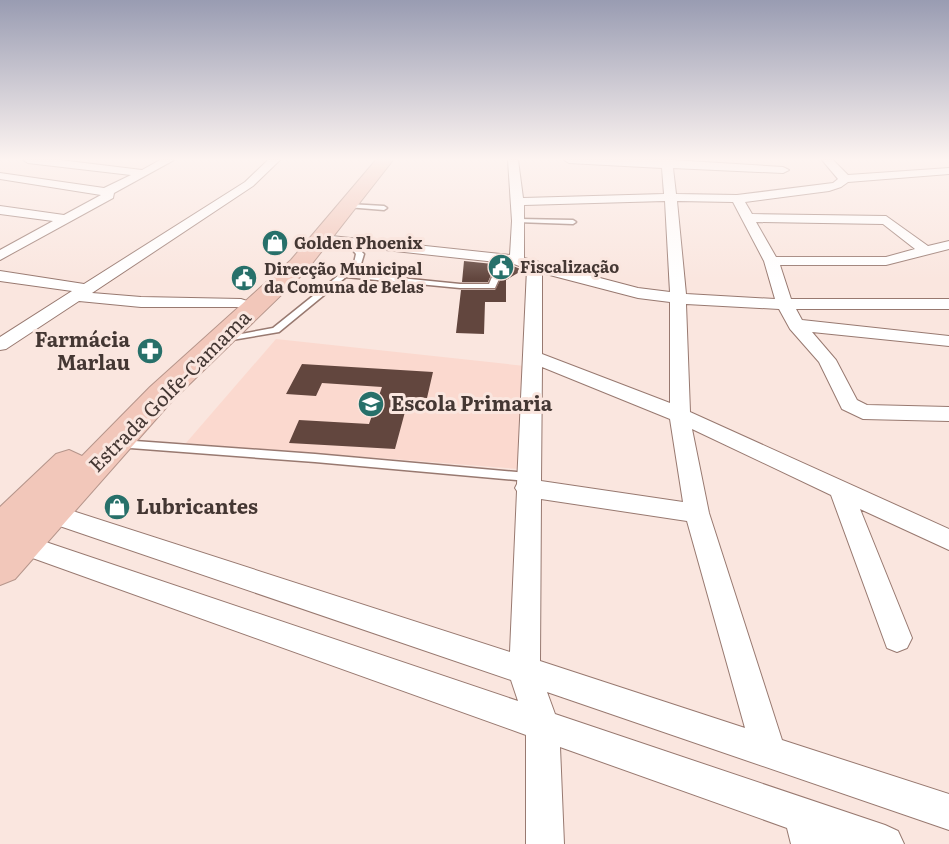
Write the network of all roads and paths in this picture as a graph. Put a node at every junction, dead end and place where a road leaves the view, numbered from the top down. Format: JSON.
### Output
{"nodes":[{"id":1,"x":101,"y":199,"type":"edge"},
{"id":2,"x":225,"y":199,"type":"edge"},
{"id":3,"x":342,"y":199,"type":"edge"},
{"id":4,"x":355,"y":199,"type":"edge"},
{"id":5,"x":618,"y":199,"type":"edge"},
{"id":6,"x":671,"y":199,"type":"edge"},
{"id":7,"x":737,"y":199,"type":"edge"},
{"id":8,"x":518,"y":202,"type":"joint"},
{"id":9,"x":350,"y":206,"type":"junction"},
{"id":10,"x":384,"y":208,"type":"dead end"},
{"id":11,"x":0,"y":210,"type":"edge"},
{"id":12,"x":748,"y":218,"type":"junction"},
{"id":13,"x":66,"y":219,"type":"junction"},
{"id":14,"x":519,"y":221,"type":"junction"},
{"id":15,"x":573,"y":222,"type":"dead end"},
{"id":16,"x":335,"y":240,"type":"junction"},
{"id":17,"x":949,"y":244,"type":"edge"},
{"id":18,"x":926,"y":251,"type":"junction"},
{"id":19,"x":0,"y":256,"type":"edge"},
{"id":20,"x":771,"y":261,"type":"junction"},
{"id":21,"x":526,"y":264,"type":"junction"},
{"id":22,"x":346,"y":275,"type":"junction"},
{"id":23,"x":0,"y":276,"type":"edge"},
{"id":24,"x":495,"y":279,"type":"dead end"},
{"id":25,"x":82,"y":293,"type":"junction"},
{"id":26,"x":676,"y":298,"type":"junction"},
{"id":27,"x":784,"y":303,"type":"junction"},
{"id":28,"x":241,"y":304,"type":"junction"},
{"id":29,"x":949,"y":304,"type":"edge"},
{"id":30,"x":796,"y":325,"type":"junction"},
{"id":31,"x":949,"y":341,"type":"edge"},
{"id":32,"x":217,"y":342,"type":"junction"},
{"id":33,"x":0,"y":345,"type":"edge"},
{"id":34,"x":531,"y":356,"type":"junction"},
{"id":35,"x":949,"y":414,"type":"edge"},
{"id":36,"x":680,"y":415,"type":"junction"},
{"id":37,"x":115,"y":444,"type":"junction"},
{"id":38,"x":528,"y":482,"type":"junction"},
{"id":39,"x":840,"y":488,"type":"junction"},
{"id":40,"x":25,"y":506,"type":"edge"},
{"id":41,"x":698,"y":513,"type":"junction"},
{"id":42,"x":11,"y":537,"type":"edge"},
{"id":43,"x":949,"y":540,"type":"edge"},
{"id":44,"x":0,"y":567,"type":"edge"},
{"id":45,"x":897,"y":638,"type":"dead end"},
{"id":46,"x":524,"y":672,"type":"junction"},
{"id":47,"x":543,"y":727,"type":"junction"},
{"id":48,"x":769,"y":753,"type":"junction"},
{"id":49,"x":949,"y":812,"type":"edge"},
{"id":50,"x":806,"y":830,"type":"edge"},
{"id":51,"x":545,"y":844,"type":"edge"},
{"id":52,"x":885,"y":844,"type":"edge"}],
"edges":[{"from":1,"to":13,"type":"street"},
{"from":2,"to":25,"type":"street"},
{"from":3,"to":28,"type":"highway"},
{"from":4,"to":9,"type":"highway","name":"Estrada Golfe-Camama"},
{"from":5,"to":8,"type":"street"},
{"from":6,"to":26,"type":"street"},
{"from":7,"to":12,"type":"street"},
{"from":8,"to":14,"type":"street"},
{"from":9,"to":10,"type":"lane"},
{"from":9,"to":16,"type":"highway","name":"Estrada Golfe-Camama"},
{"from":11,"to":13,"type":"street"},
{"from":12,"to":18,"type":"street"},
{"from":12,"to":20,"type":"street"},
{"from":13,"to":19,"type":"street"},
{"from":14,"to":15,"type":"lane"},
{"from":14,"to":21,"type":"street"},
{"from":16,"to":21,"type":"street"},
{"from":16,"to":22,"type":"lane"},
{"from":16,"to":32,"type":"highway","name":"Estrada Golfe-Camama"},
{"from":17,"to":18,"type":"street"},
{"from":18,"to":20,"type":"street"},
{"from":20,"to":27,"type":"street"},
{"from":21,"to":26,"type":"street"},
{"from":21,"to":34,"type":"street"},
{"from":22,"to":24,"type":"lane"},
{"from":22,"to":32,"type":"lane"},
{"from":23,"to":25,"type":"street"},
{"from":25,"to":28,"type":"street"},
{"from":25,"to":33,"type":"street"},
{"from":26,"to":27,"type":"street"},
{"from":26,"to":36,"type":"street"},
{"from":27,"to":29,"type":"street"},
{"from":27,"to":30,"type":"street"},
{"from":28,"to":40,"type":"highway"},
{"from":30,"to":31,"type":"street"},
{"from":30,"to":35,"type":"street"},
{"from":32,"to":37,"type":"highway","name":"Estrada Golfe-Camama"},
{"from":34,"to":36,"type":"street"},
{"from":34,"to":38,"type":"street"},
{"from":36,"to":39,"type":"street"},
{"from":36,"to":41,"type":"street"},
{"from":37,"to":38,"type":"lane"},
{"from":37,"to":40,"type":"highway","name":"Estrada Golfe-Camama"},
{"from":38,"to":41,"type":"street"},
{"from":38,"to":46,"type":"street"},
{"from":39,"to":43,"type":"street"},
{"from":39,"to":45,"type":"street"},
{"from":40,"to":42,"type":"highway","name":"Estrada Golfe-Camama"},
{"from":40,"to":46,"type":"street"},
{"from":41,"to":48,"type":"street"},
{"from":42,"to":44,"type":"highway","name":"Estrada Golfe-Camama"},
{"from":42,"to":47,"type":"street"},
{"from":46,"to":47,"type":"street"},
{"from":46,"to":48,"type":"street"},
{"from":47,"to":50,"type":"street"},
{"from":47,"to":51,"type":"street"},
{"from":48,"to":49,"type":"street"},
{"from":50,"to":52,"type":"street"}]}
